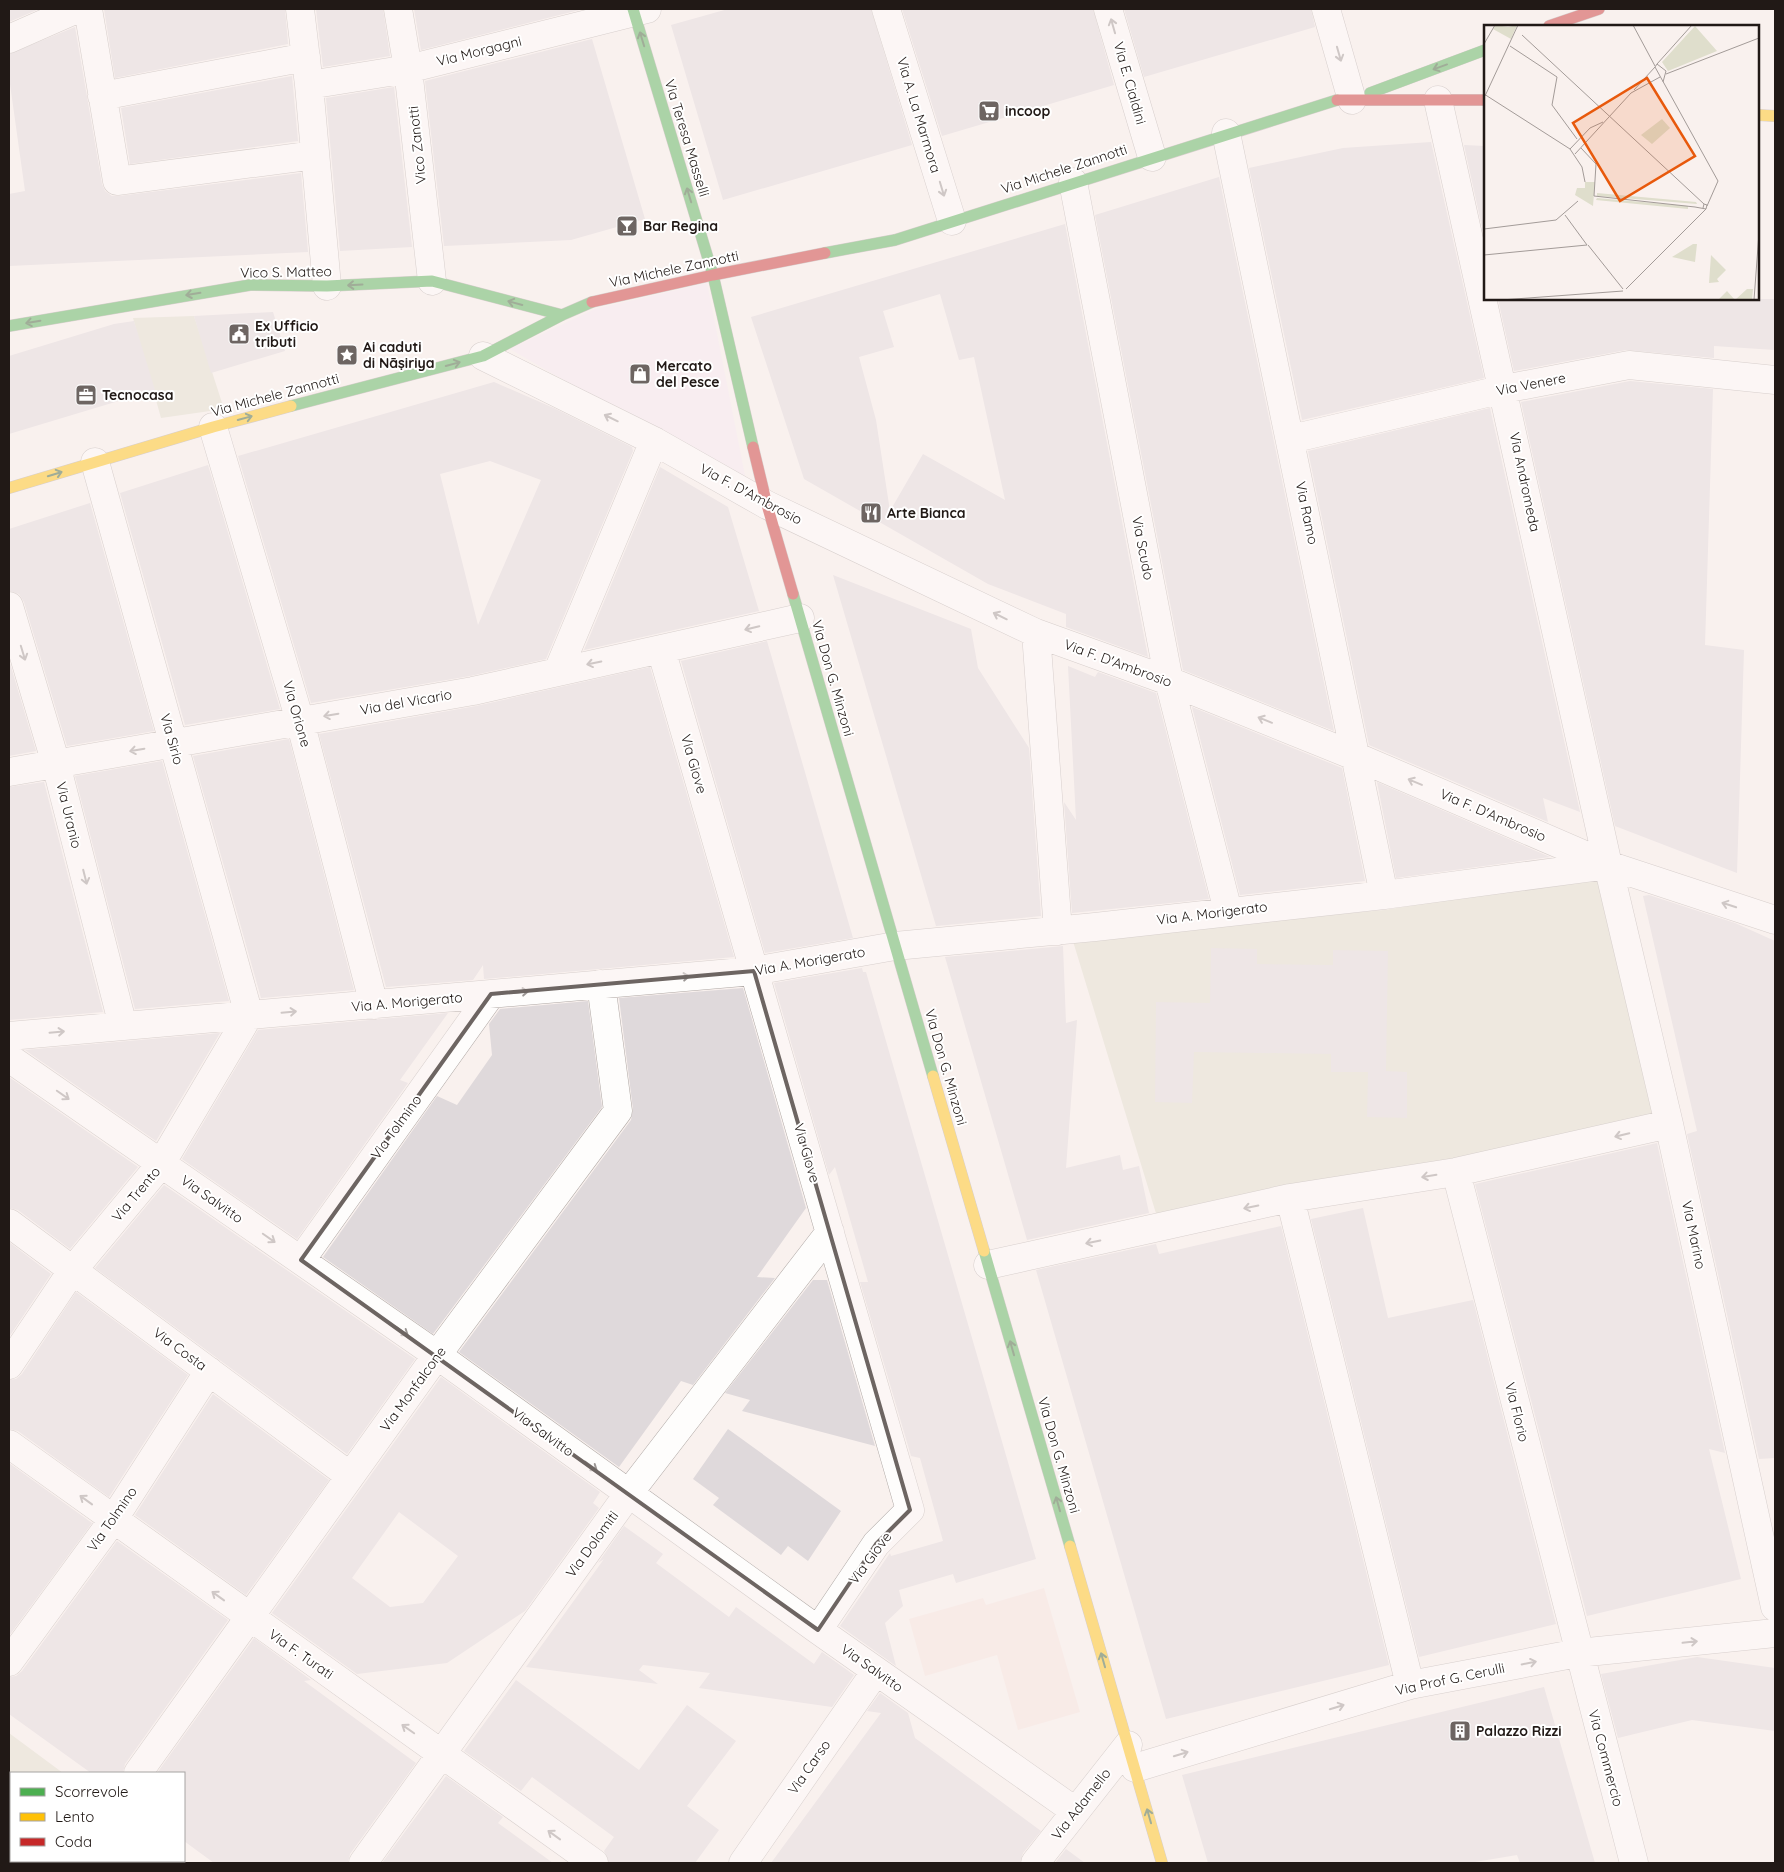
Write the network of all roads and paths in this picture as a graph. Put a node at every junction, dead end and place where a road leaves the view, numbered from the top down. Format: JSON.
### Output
{"nodes":[{"id":1,"x":76,"y":9,"type":"edge"},
{"id":2,"x":88,"y":9,"type":"edge"},
{"id":3,"x":300,"y":9,"type":"edge"},
{"id":4,"x":398,"y":9,"type":"edge"},
{"id":5,"x":886,"y":9,"type":"edge"},
{"id":6,"x":1108,"y":9,"type":"edge"},
{"id":7,"x":1326,"y":9,"type":"edge"},
{"id":8,"x":1600,"y":9,"type":"edge"},
{"id":9,"x":638,"y":10,"type":"edge"},
{"id":10,"x":1564,"y":18,"type":"edge"},
{"id":11,"x":9,"y":39,"type":"edge"},
{"id":12,"x":1484,"y":50,"type":"edge"},
{"id":13,"x":306,"y":56,"type":"junction"},
{"id":14,"x":408,"y":69,"type":"junction"},
{"id":15,"x":309,"y":84,"type":"junction"},
{"id":16,"x":102,"y":96,"type":"junction"},
{"id":17,"x":1352,"y":100,"type":"junction"},
{"id":18,"x":1438,"y":100,"type":"junction"},
{"id":19,"x":1484,"y":100,"type":"edge"},
{"id":20,"x":1759,"y":114,"type":"edge"},
{"id":21,"x":1775,"y":116,"type":"edge"},
{"id":22,"x":1226,"y":133,"type":"junction"},
{"id":23,"x":316,"y":155,"type":"junction"},
{"id":24,"x":1152,"y":157,"type":"junction"},
{"id":25,"x":1073,"y":182,"type":"junction"},
{"id":26,"x":952,"y":221,"type":"junction"},
{"id":27,"x":713,"y":275,"type":"junction"},
{"id":28,"x":432,"y":281,"type":"junction"},
{"id":29,"x":327,"y":286,"type":"junction"},
{"id":30,"x":562,"y":315,"type":"junction"},
{"id":31,"x":9,"y":326,"type":"edge"},
{"id":32,"x":483,"y":356,"type":"junction"},
{"id":33,"x":1775,"y":380,"type":"edge"},
{"id":34,"x":1504,"y":389,"type":"junction"},
{"id":35,"x":213,"y":426,"type":"junction"},
{"id":36,"x":1291,"y":439,"type":"junction"},
{"id":37,"x":654,"y":441,"type":"junction"},
{"id":38,"x":96,"y":462,"type":"junction"},
{"id":39,"x":9,"y":488,"type":"edge"},
{"id":40,"x":767,"y":504,"type":"junction"},
{"id":41,"x":9,"y":606,"type":"edge"},
{"id":42,"x":800,"y":618,"type":"junction"},
{"id":43,"x":1036,"y":633,"type":"junction"},
{"id":44,"x":661,"y":649,"type":"junction"},
{"id":45,"x":558,"y":671,"type":"junction"},
{"id":46,"x":1169,"y":681,"type":"junction"},
{"id":47,"x":300,"y":721,"type":"junction"},
{"id":48,"x":174,"y":744,"type":"junction"},
{"id":49,"x":1357,"y":757,"type":"junction"},
{"id":50,"x":56,"y":764,"type":"junction"},
{"id":51,"x":9,"y":772,"type":"edge"},
{"id":52,"x":1608,"y":865,"type":"junction"},
{"id":53,"x":1384,"y":895,"type":"junction"},
{"id":54,"x":1228,"y":911,"type":"junction"},
{"id":55,"x":1775,"y":920,"type":"edge"},
{"id":56,"x":1058,"y":931,"type":"junction"},
{"id":57,"x":895,"y":946,"type":"junction"},
{"id":58,"x":754,"y":971,"type":"junction"},
{"id":59,"x":602,"y":984,"type":"junction"},
{"id":60,"x":491,"y":994,"type":"junction"},
{"id":61,"x":374,"y":1005,"type":"junction"},
{"id":62,"x":249,"y":1015,"type":"junction"},
{"id":63,"x":123,"y":1026,"type":"junction"},
{"id":64,"x":9,"y":1036,"type":"edge"},
{"id":65,"x":9,"y":1058,"type":"edge"},
{"id":66,"x":1669,"y":1124,"type":"junction"},
{"id":67,"x":161,"y":1164,"type":"junction"},
{"id":68,"x":1456,"y":1172,"type":"junction"},
{"id":69,"x":1290,"y":1198,"type":"junction"},
{"id":70,"x":9,"y":1223,"type":"edge"},
{"id":71,"x":830,"y":1232,"type":"junction"},
{"id":72,"x":301,"y":1260,"type":"junction"},
{"id":73,"x":988,"y":1265,"type":"junction"},
{"id":74,"x":72,"y":1271,"type":"junction"},
{"id":75,"x":437,"y":1355,"type":"junction"},
{"id":76,"x":9,"y":1365,"type":"edge"},
{"id":77,"x":209,"y":1371,"type":"junction"},
{"id":78,"x":9,"y":1444,"type":"edge"},
{"id":79,"x":350,"y":1476,"type":"junction"},
{"id":80,"x":629,"y":1493,"type":"junction"},
{"id":81,"x":113,"y":1520,"type":"junction"},
{"id":82,"x":1775,"y":1607,"type":"edge"},
{"id":83,"x":249,"y":1618,"type":"junction"},
{"id":84,"x":818,"y":1630,"type":"junction"},
{"id":85,"x":1775,"y":1633,"type":"edge"},
{"id":86,"x":1578,"y":1653,"type":"junction"},
{"id":87,"x":9,"y":1662,"type":"edge"},
{"id":88,"x":876,"y":1671,"type":"junction"},
{"id":89,"x":1410,"y":1685,"type":"junction"},
{"id":90,"x":442,"y":1753,"type":"junction"},
{"id":91,"x":1131,"y":1757,"type":"junction"},
{"id":92,"x":139,"y":1772,"type":"edge"},
{"id":93,"x":1074,"y":1811,"type":"junction"},
{"id":94,"x":363,"y":1863,"type":"edge"},
{"id":95,"x":594,"y":1863,"type":"edge"},
{"id":96,"x":742,"y":1863,"type":"edge"},
{"id":97,"x":1035,"y":1863,"type":"edge"},
{"id":98,"x":1162,"y":1863,"type":"edge"},
{"id":99,"x":1634,"y":1863,"type":"edge"}],
"edges":[{"from":1,"to":11,"type":"street"},
{"from":2,"to":16,"type":"street"},
{"from":3,"to":13,"type":"street"},
{"from":4,"to":14,"type":"street","name":"Vico Zanotti"},
{"from":5,"to":26,"type":"street","name":"Via A. La Marmora","one_way":true},
{"from":24,"to":6,"type":"street","name":"Via E. Cialdini","one_way":true},
{"from":7,"to":17,"type":"street","one_way":true},
{"from":8,"to":10,"type":"street"},
{"from":9,"to":14,"type":"street","name":"Via Morgagni"},
{"from":27,"to":9,"type":"street","name":"Via Teresa Masselli","one_way":true},
{"from":12,"to":17,"type":"street","name":"Via Michele Zannotti","one_way":true},
{"from":13,"to":15,"type":"street"},
{"from":13,"to":16,"type":"street"},
{"from":14,"to":15,"type":"street","name":"Via Morgagni"},
{"from":14,"to":28,"type":"street","name":"Vico Zanotti"},
{"from":15,"to":23,"type":"street"},
{"from":16,"to":23,"type":"street"},
{"from":17,"to":18,"type":"street","name":"Via Michele Zannotti"},
{"from":17,"to":22,"type":"street","name":"Via Michele Zannotti"},
{"from":18,"to":19,"type":"street","name":"Via Michele Zannotti"},
{"from":18,"to":34,"type":"street","name":"Via Andromeda"},
{"from":20,"to":21,"type":"street"},
{"from":22,"to":24,"type":"street","name":"Via Michele Zannotti"},
{"from":22,"to":36,"type":"street","name":"Via Ramo"},
{"from":23,"to":29,"type":"street"},
{"from":24,"to":25,"type":"street","name":"Via Michele Zannotti"},
{"from":25,"to":26,"type":"street","name":"Via Michele Zannotti"},
{"from":25,"to":46,"type":"street","name":"Via Scudo"},
{"from":26,"to":27,"type":"street","name":"Via Michele Zannotti"},
{"from":27,"to":30,"type":"street","name":"Via Michele Zannotti"},
{"from":27,"to":40,"type":"street","name":"Via Don G. Minzoni"},
{"from":28,"to":29,"type":"street","name":"Vico S. Matteo","one_way":true},
{"from":30,"to":28,"type":"street","name":"Vico S. Matteo","one_way":true},
{"from":29,"to":31,"type":"street","name":"Vico S. Matteo","one_way":true},
{"from":30,"to":32,"type":"street","name":"Via Michele Zannotti"},
{"from":35,"to":32,"type":"street","name":"Via Michele Zannotti","one_way":true},
{"from":37,"to":32,"type":"street","name":"Via F. D'Ambrosio","one_way":true},
{"from":33,"to":34,"type":"street","name":"Via Venere"},
{"from":34,"to":36,"type":"street","name":"Via Venere"},
{"from":34,"to":52,"type":"street","name":"Via Andromeda"},
{"from":35,"to":38,"type":"street","name":"Via Michele Zannotti"},
{"from":35,"to":47,"type":"street","name":"Via Orione"},
{"from":36,"to":49,"type":"street","name":"Via Ramo"},
{"from":37,"to":40,"type":"street","name":"Via F. D'Ambrosio"},
{"from":37,"to":45,"type":"street"},
{"from":39,"to":38,"type":"street","name":"Via Michele Zannotti","one_way":true},
{"from":38,"to":48,"type":"street","name":"Via Sirio"},
{"from":40,"to":42,"type":"street","name":"Via Don G. Minzoni"},
{"from":43,"to":40,"type":"street","name":"Via F. D'Ambrosio","one_way":true},
{"from":41,"to":50,"type":"street","name":"Via Uranio","one_way":true},
{"from":42,"to":44,"type":"street","name":"Via del Vicario","one_way":true},
{"from":42,"to":57,"type":"street","name":"Via Don G. Minzoni"},
{"from":43,"to":46,"type":"street","name":"Via F. D'Ambrosio"},
{"from":43,"to":56,"type":"street"},
{"from":44,"to":45,"type":"street","name":"Via del Vicario","one_way":true},
{"from":44,"to":58,"type":"street","name":"Via Giove"},
{"from":45,"to":47,"type":"street","name":"Via del Vicario","one_way":true},
{"from":49,"to":46,"type":"street","name":"Via F. D'Ambrosio","one_way":true},
{"from":46,"to":54,"type":"street","name":"Via Scudo"},
{"from":47,"to":48,"type":"street","name":"Via del Vicario"},
{"from":47,"to":61,"type":"street","name":"Via Orione"},
{"from":48,"to":50,"type":"street","name":"Via del Vicario","one_way":true},
{"from":48,"to":62,"type":"street","name":"Via Sirio"},
{"from":52,"to":49,"type":"street","name":"Via F. D'Ambrosio","one_way":true},
{"from":49,"to":53,"type":"street","name":"Via Ramo"},
{"from":50,"to":51,"type":"street","name":"Via del Vicario"},
{"from":50,"to":63,"type":"street","name":"Via Uranio","one_way":true},
{"from":52,"to":53,"type":"street","name":"Via A. Morigerato"},
{"from":55,"to":52,"type":"street","name":"Via F. D'Ambrosio","one_way":true},
{"from":52,"to":66,"type":"street","name":"Via Marino"},
{"from":53,"to":54,"type":"street","name":"Via A. Morigerato"},
{"from":54,"to":56,"type":"street","name":"Via A. Morigerato"},
{"from":56,"to":57,"type":"street","name":"Via A. Morigerato"},
{"from":57,"to":58,"type":"street","name":"Via A. Morigerato"},
{"from":57,"to":73,"type":"street","name":"Via Don G. Minzoni"},
{"from":59,"to":58,"type":"street","name":"Via A. Morigerato","one_way":true},
{"from":58,"to":71,"type":"street","name":"Via Giove"},
{"from":60,"to":59,"type":"street","name":"Via A. Morigerato","one_way":true},
{"from":59,"to":75,"type":"street","name":"Via Monfalcone"},
{"from":60,"to":61,"type":"street","name":"Via A. Morigerato"},
{"from":60,"to":72,"type":"street","name":"Via Tolmino"},
{"from":62,"to":61,"type":"street","name":"Via A. Morigerato","one_way":true},
{"from":62,"to":63,"type":"street","name":"Via A. Morigerato"},
{"from":62,"to":67,"type":"street","name":"Via Trento"},
{"from":64,"to":63,"type":"street","name":"Via A. Morigerato","one_way":true},
{"from":65,"to":67,"type":"street","name":"Via Salvitto","one_way":true},
{"from":66,"to":68,"type":"street","one_way":true},
{"from":66,"to":82,"type":"street","name":"Via Marino"},
{"from":67,"to":72,"type":"street","name":"Via Salvitto","one_way":true},
{"from":67,"to":74,"type":"street","name":"Via Trento"},
{"from":68,"to":69,"type":"street","one_way":true},
{"from":68,"to":86,"type":"street","name":"Via Florio"},
{"from":69,"to":73,"type":"street","one_way":true},
{"from":69,"to":89,"type":"street"},
{"from":70,"to":74,"type":"street","name":"Via Costa"},
{"from":71,"to":80,"type":"street","name":"Via Dolomiti"},
{"from":71,"to":84,"type":"street","name":"Via Giove"},
{"from":72,"to":75,"type":"street","name":"Via Salvitto","one_way":true},
{"from":91,"to":73,"type":"street","name":"Via Don G. Minzoni","one_way":true},
{"from":74,"to":76,"type":"street","name":"Via Trento"},
{"from":74,"to":77,"type":"street","name":"Via Costa"},
{"from":75,"to":79,"type":"street","name":"Via Monfalcone"},
{"from":75,"to":80,"type":"street","name":"Via Salvitto","one_way":true},
{"from":77,"to":79,"type":"street","name":"Via Costa"},
{"from":77,"to":81,"type":"street","name":"Via Tolmino"},
{"from":81,"to":78,"type":"street","name":"Via F. Turati","one_way":true},
{"from":79,"to":83,"type":"street","name":"Via Monfalcone"},
{"from":80,"to":84,"type":"street","name":"Via Salvitto"},
{"from":80,"to":90,"type":"street","name":"Via Dolomiti"},
{"from":83,"to":81,"type":"street","name":"Via F. Turati","one_way":true},
{"from":81,"to":87,"type":"street","name":"Via Tolmino"},
{"from":90,"to":83,"type":"street","name":"Via F. Turati","one_way":true},
{"from":83,"to":92,"type":"street","name":"Via Monfalcone"},
{"from":84,"to":88,"type":"street","name":"Via Salvitto"},
{"from":86,"to":85,"type":"street","name":"Via Prof G. Cerulli","one_way":true},
{"from":89,"to":86,"type":"street","name":"Via Prof G. Cerulli","one_way":true},
{"from":86,"to":99,"type":"street","name":"Via Commercio"},
{"from":88,"to":93,"type":"street","name":"Via Salvitto"},
{"from":88,"to":96,"type":"street","name":"Via Carso"},
{"from":91,"to":89,"type":"street","name":"Via Prof G. Cerulli","one_way":true},
{"from":90,"to":94,"type":"street","name":"Via Dolomiti"},
{"from":95,"to":90,"type":"street","name":"Via F. Turati","one_way":true},
{"from":91,"to":93,"type":"street","name":"Via Adamello"},
{"from":98,"to":91,"type":"street","name":"Via Don G. Minzoni","one_way":true},
{"from":93,"to":97,"type":"street","name":"Via Adamello"}]}
